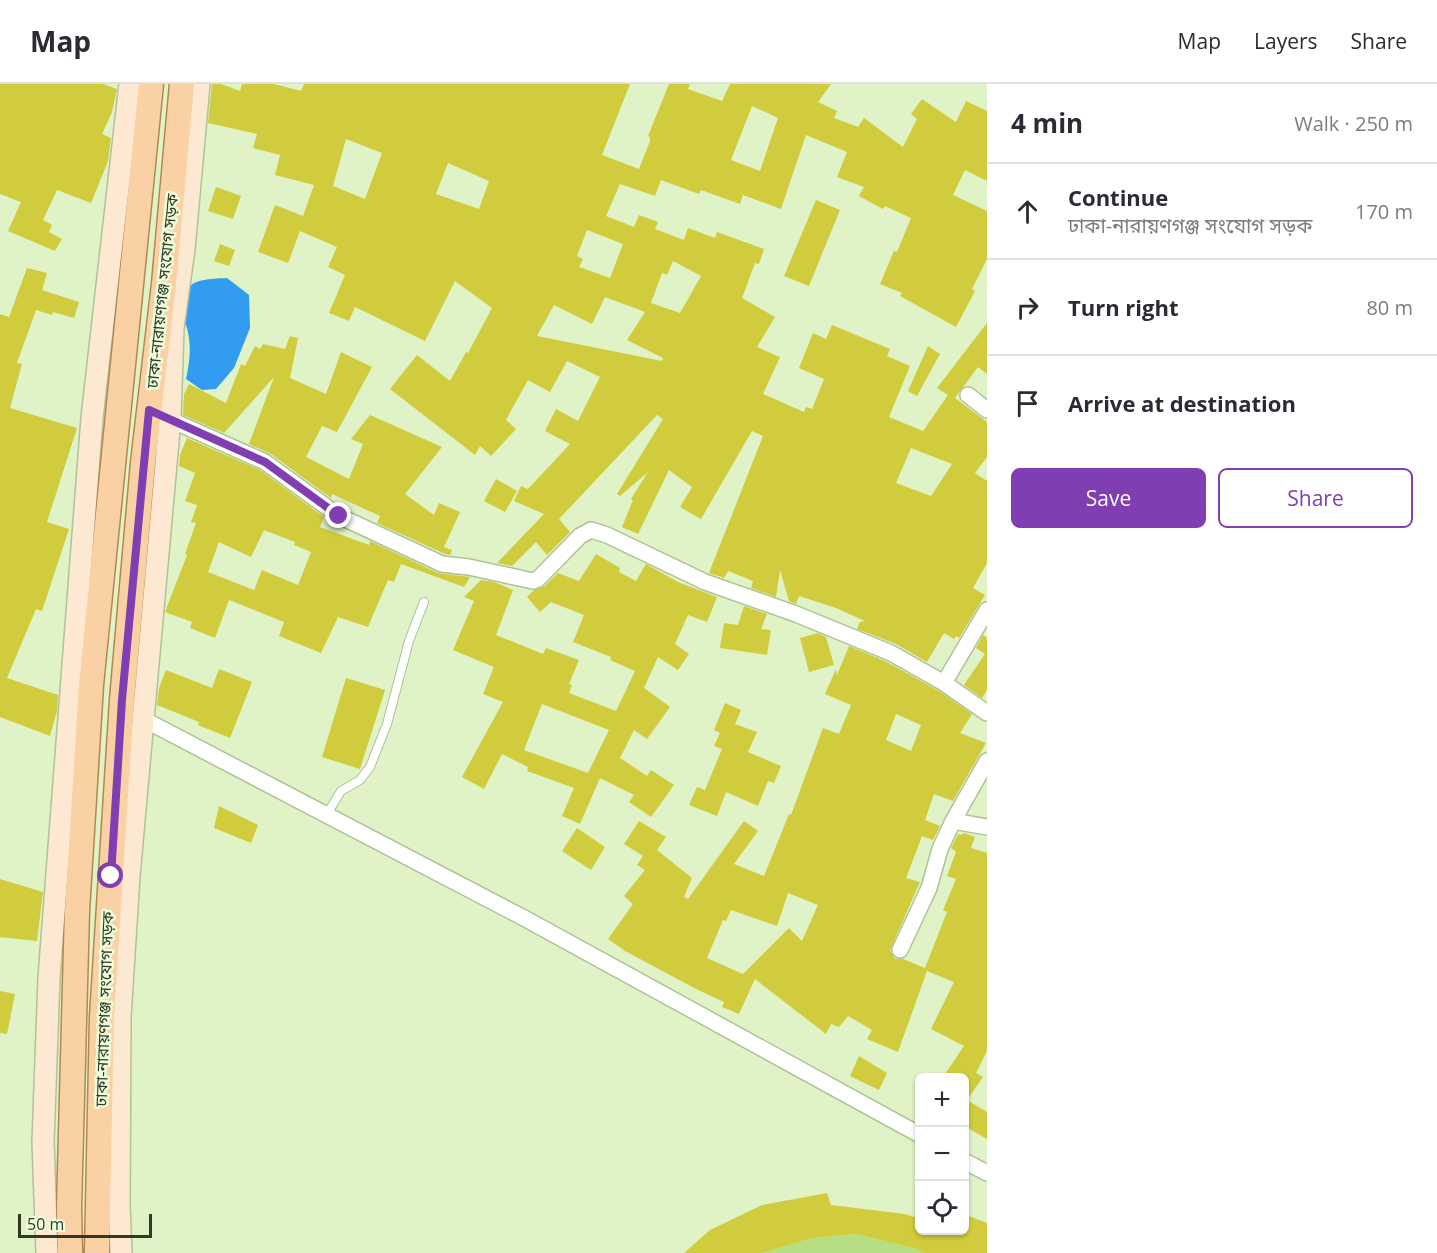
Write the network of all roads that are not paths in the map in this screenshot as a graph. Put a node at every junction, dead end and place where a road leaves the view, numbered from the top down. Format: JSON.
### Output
{"nodes":[{"id":1,"x":130,"y":84,"type":"edge"},
{"id":2,"x":152,"y":84,"type":"edge"},
{"id":3,"x":182,"y":84,"type":"edge"},
{"id":4,"x":199,"y":84,"type":"edge"},
{"id":5,"x":968,"y":395,"type":"dead end"},
{"id":6,"x":987,"y":410,"type":"edge"},
{"id":7,"x":160,"y":415,"type":"junction"},
{"id":8,"x":424,"y":602,"type":"dead end"},
{"id":9,"x":987,"y":610,"type":"edge"},
{"id":10,"x":944,"y":683,"type":"junction"},
{"id":11,"x":987,"y":713,"type":"edge"},
{"id":12,"x":143,"y":719,"type":"junction"},
{"id":13,"x":987,"y":761,"type":"edge"},
{"id":14,"x":327,"y":814,"type":"junction"},
{"id":15,"x":953,"y":821,"type":"junction"},
{"id":16,"x":987,"y":827,"type":"edge"},
{"id":17,"x":900,"y":950,"type":"dead end"},
{"id":18,"x":915,"y":1132,"type":"edge"},
{"id":19,"x":969,"y":1164,"type":"edge"},
{"id":20,"x":987,"y":1173,"type":"edge"},
{"id":21,"x":47,"y":1253,"type":"edge"},
{"id":22,"x":70,"y":1253,"type":"edge"},
{"id":23,"x":97,"y":1253,"type":"edge"},
{"id":24,"x":120,"y":1253,"type":"edge"}],
"edges":[{"from":1,"to":21,"type":"street"},
{"from":2,"to":22,"type":"main road","name":"ঢাকা-নারায়ণগঞ্জ সংযোগ সড়ক"},
{"from":3,"to":7,"type":"main road","name":"ঢাকা-নারায়ণগঞ্জ সংযোগ সড়ক"},
{"from":4,"to":7,"type":"street"},
{"from":5,"to":6,"type":"street"},
{"from":7,"to":10,"type":"street"},
{"from":7,"to":12,"type":"street"},
{"from":7,"to":23,"type":"main road","name":"ঢাকা-নারায়ণগঞ্জ সংযোগ সড়ক"},
{"from":8,"to":14,"type":"lane"},
{"from":9,"to":10,"type":"street"},
{"from":10,"to":11,"type":"street"},
{"from":12,"to":14,"type":"street"},
{"from":12,"to":24,"type":"street"},
{"from":13,"to":15,"type":"street"},
{"from":14,"to":18,"type":"street"},
{"from":15,"to":16,"type":"street"},
{"from":15,"to":17,"type":"street"},
{"from":19,"to":20,"type":"street"}]}
